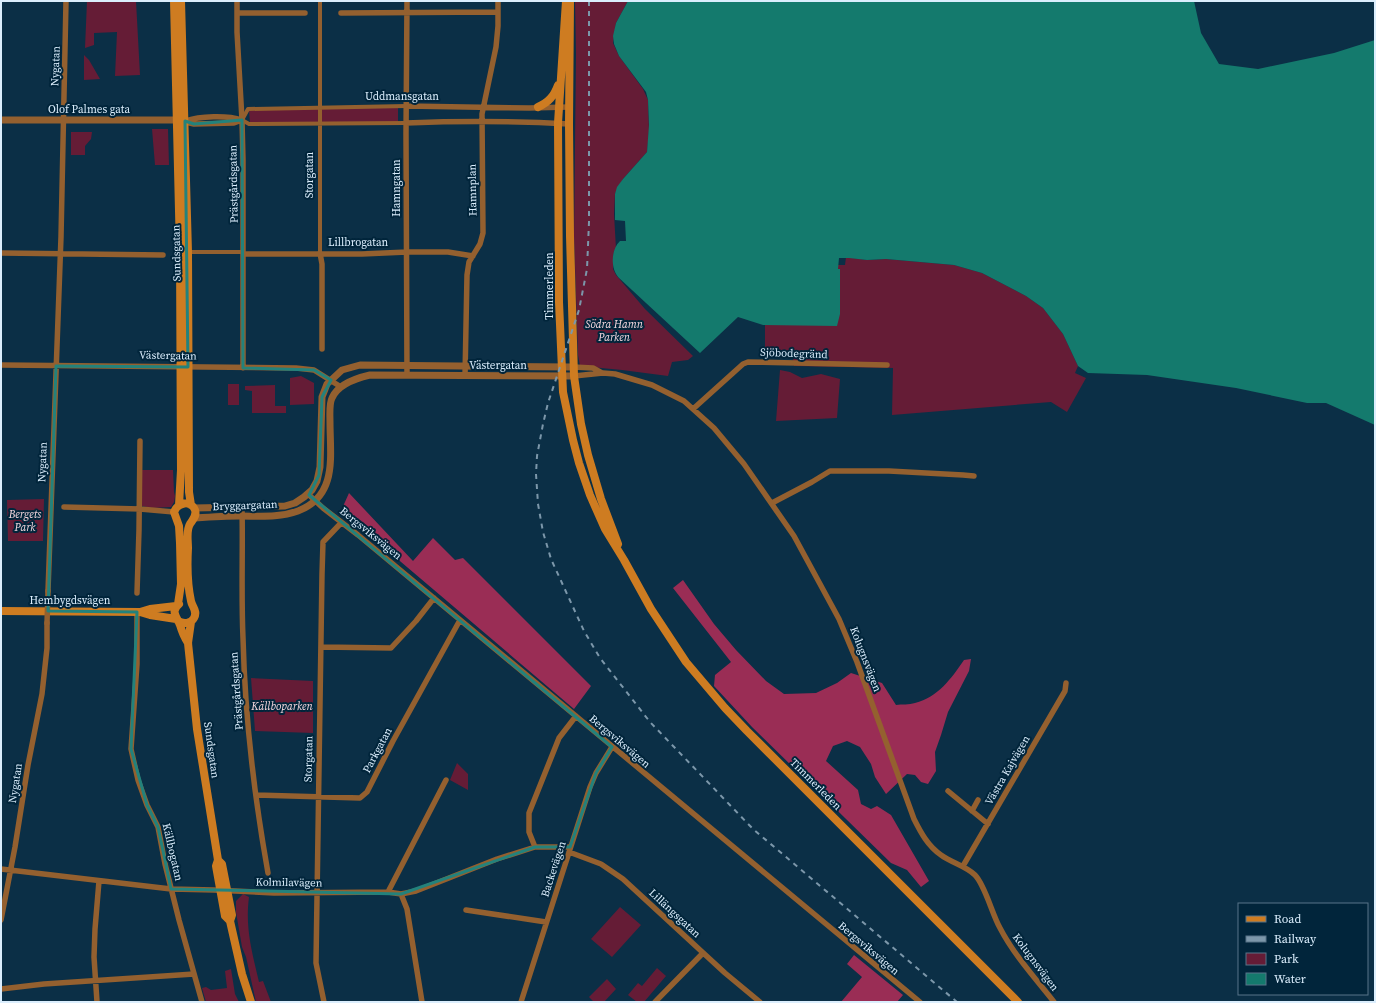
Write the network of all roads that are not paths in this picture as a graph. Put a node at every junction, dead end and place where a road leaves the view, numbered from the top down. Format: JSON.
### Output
{"nodes":[{"id":1,"x":66,"y":1,"type":"edge"},
{"id":2,"x":174,"y":1,"type":"edge"},
{"id":3,"x":182,"y":1,"type":"edge"},
{"id":4,"x":237,"y":1,"type":"edge"},
{"id":5,"x":320,"y":1,"type":"edge"},
{"id":6,"x":407,"y":1,"type":"edge"},
{"id":7,"x":498,"y":1,"type":"edge"},
{"id":8,"x":566,"y":1,"type":"edge"},
{"id":9,"x":570,"y":1,"type":"edge"},
{"id":10,"x":498,"y":12,"type":"junction"},
{"id":11,"x":237,"y":13,"type":"junction"},
{"id":12,"x":305,"y":13,"type":"dead end"},
{"id":13,"x":341,"y":13,"type":"dead end"},
{"id":14,"x":407,"y":13,"type":"junction"},
{"id":15,"x":561,"y":79,"type":"junction"},
{"id":16,"x":406,"y":106,"type":"junction"},
{"id":17,"x":483,"y":107,"type":"junction"},
{"id":18,"x":538,"y":107,"type":"junction"},
{"id":19,"x":559,"y":107,"type":"junction"},
{"id":20,"x":569,"y":107,"type":"junction"},
{"id":21,"x":320,"y":108,"type":"junction"},
{"id":22,"x":1,"y":120,"type":"edge"},
{"id":23,"x":242,"y":120,"type":"junction"},
{"id":24,"x":63,"y":121,"type":"junction"},
{"id":25,"x":181,"y":121,"type":"junction"},
{"id":26,"x":406,"y":123,"type":"junction"},
{"id":27,"x":481,"y":123,"type":"junction"},
{"id":28,"x":320,"y":124,"type":"junction"},
{"id":29,"x":558,"y":124,"type":"junction"},
{"id":30,"x":569,"y":124,"type":"junction"},
{"id":31,"x":191,"y":252,"type":"dead end"},
{"id":32,"x":407,"y":252,"type":"junction"},
{"id":33,"x":1,"y":253,"type":"edge"},
{"id":34,"x":244,"y":253,"type":"junction"},
{"id":35,"x":320,"y":253,"type":"junction"},
{"id":36,"x":60,"y":254,"type":"junction"},
{"id":37,"x":163,"y":255,"type":"dead end"},
{"id":38,"x":472,"y":256,"type":"junction"},
{"id":39,"x":322,"y":349,"type":"dead end"},
{"id":40,"x":887,"y":365,"type":"dead end"},
{"id":41,"x":1,"y":366,"type":"edge"},
{"id":42,"x":56,"y":366,"type":"junction"},
{"id":43,"x":407,"y":366,"type":"junction"},
{"id":44,"x":184,"y":367,"type":"junction"},
{"id":45,"x":465,"y":367,"type":"junction"},
{"id":46,"x":561,"y":367,"type":"junction"},
{"id":47,"x":243,"y":368,"type":"junction"},
{"id":48,"x":573,"y":372,"type":"junction"},
{"id":49,"x":407,"y":375,"type":"junction"},
{"id":50,"x":465,"y":376,"type":"junction"},
{"id":51,"x":562,"y":377,"type":"junction"},
{"id":52,"x":331,"y":380,"type":"junction"},
{"id":53,"x":341,"y":387,"type":"junction"},
{"id":54,"x":693,"y":408,"type":"junction"},
{"id":55,"x":140,"y":442,"type":"dead end"},
{"id":56,"x":974,"y":476,"type":"dead end"},
{"id":57,"x":309,"y":493,"type":"junction"},
{"id":58,"x":316,"y":501,"type":"junction"},
{"id":59,"x":772,"y":503,"type":"junction"},
{"id":60,"x":179,"y":505,"type":"junction"},
{"id":61,"x":64,"y":507,"type":"dead end"},
{"id":62,"x":193,"y":507,"type":"junction"},
{"id":63,"x":242,"y":507,"type":"junction"},
{"id":64,"x":140,"y":509,"type":"junction"},
{"id":65,"x":174,"y":512,"type":"junction"},
{"id":66,"x":242,"y":516,"type":"junction"},
{"id":67,"x":192,"y":520,"type":"junction"},
{"id":68,"x":178,"y":522,"type":"junction"},
{"id":69,"x":341,"y":523,"type":"junction"},
{"id":70,"x":624,"y":560,"type":"junction"},
{"id":71,"x":137,"y":593,"type":"dead end"},
{"id":72,"x":434,"y":598,"type":"junction"},
{"id":73,"x":191,"y":604,"type":"junction"},
{"id":74,"x":177,"y":605,"type":"junction"},
{"id":75,"x":1,"y":611,"type":"edge"},
{"id":76,"x":138,"y":612,"type":"junction"},
{"id":77,"x":177,"y":620,"type":"junction"},
{"id":78,"x":460,"y":620,"type":"junction"},
{"id":79,"x":191,"y":622,"type":"junction"},
{"id":80,"x":188,"y":643,"type":"junction"},
{"id":81,"x":321,"y":647,"type":"junction"},
{"id":82,"x":1066,"y":683,"type":"dead end"},
{"id":83,"x":576,"y":716,"type":"junction"},
{"id":84,"x":612,"y":747,"type":"junction"},
{"id":85,"x":446,"y":780,"type":"dead end"},
{"id":86,"x":948,"y":791,"type":"dead end"},
{"id":87,"x":256,"y":795,"type":"junction"},
{"id":88,"x":318,"y":797,"type":"junction"},
{"id":89,"x":978,"y":800,"type":"dead end"},
{"id":90,"x":972,"y":811,"type":"junction"},
{"id":91,"x":988,"y":824,"type":"junction"},
{"id":92,"x":535,"y":847,"type":"junction"},
{"id":93,"x":569,"y":850,"type":"junction"},
{"id":94,"x":963,"y":866,"type":"junction"},
{"id":95,"x":1,"y":869,"type":"edge"},
{"id":96,"x":11,"y":869,"type":"junction"},
{"id":97,"x":268,"y":873,"type":"dead end"},
{"id":98,"x":99,"y":881,"type":"junction"},
{"id":99,"x":171,"y":889,"type":"junction"},
{"id":100,"x":224,"y":890,"type":"junction"},
{"id":101,"x":388,"y":892,"type":"junction"},
{"id":102,"x":317,"y":893,"type":"junction"},
{"id":103,"x":401,"y":894,"type":"junction"},
{"id":104,"x":466,"y":910,"type":"dead end"},
{"id":105,"x":1,"y":920,"type":"edge"},
{"id":106,"x":546,"y":922,"type":"junction"},
{"id":107,"x":703,"y":953,"type":"junction"},
{"id":108,"x":194,"y":974,"type":"junction"},
{"id":109,"x":96,"y":980,"type":"junction"},
{"id":110,"x":1,"y":989,"type":"edge"},
{"id":111,"x":97,"y":1002,"type":"edge"},
{"id":112,"x":202,"y":1002,"type":"edge"},
{"id":113,"x":251,"y":1002,"type":"edge"},
{"id":114,"x":324,"y":1002,"type":"edge"},
{"id":115,"x":422,"y":1002,"type":"edge"},
{"id":116,"x":522,"y":1002,"type":"edge"},
{"id":117,"x":655,"y":1002,"type":"edge"},
{"id":118,"x":760,"y":1002,"type":"edge"},
{"id":119,"x":920,"y":1002,"type":"edge"},
{"id":120,"x":1018,"y":1002,"type":"edge"},
{"id":121,"x":1054,"y":1002,"type":"edge"}],
"edges":[{"from":1,"to":24,"type":"street","name":"Nygatan"},
{"from":2,"to":25,"type":"main road","name":"Sundsgatan"},
{"from":3,"to":25,"type":"main road","name":"Sundsgatan"},
{"from":4,"to":11,"type":"street","name":"Prästgårdsgatan"},
{"from":5,"to":21,"type":"street","name":"Storgatan"},
{"from":6,"to":14,"type":"street","name":"Hamngatan"},
{"from":7,"to":10,"type":"street","name":"Hamnplan"},
{"from":8,"to":15,"type":"main road","name":"Timmerleden"},
{"from":9,"to":20,"type":"main road","name":"Timmerleden"},
{"from":10,"to":14,"type":"street"},
{"from":10,"to":17,"type":"street","name":"Hamnplan"},
{"from":11,"to":12,"type":"street"},
{"from":11,"to":23,"type":"street","name":"Prästgårdsgatan"},
{"from":13,"to":14,"type":"street"},
{"from":14,"to":16,"type":"street","name":"Hamngatan"},
{"from":15,"to":18,"type":"main road"},
{"from":15,"to":19,"type":"main road","name":"Timmerleden"},
{"from":16,"to":17,"type":"street","name":"Uddmansgatan"},
{"from":16,"to":21,"type":"street","name":"Uddmansgatan"},
{"from":16,"to":26,"type":"street","name":"Hamngatan"},
{"from":17,"to":18,"type":"street","name":"Uddmansgatan"},
{"from":17,"to":27,"type":"street","name":"Hamnplan"},
{"from":18,"to":19,"type":"street","name":"Uddmansgatan"},
{"from":19,"to":20,"type":"street","name":"Uddmansgatan"},
{"from":19,"to":29,"type":"main road","name":"Timmerleden"},
{"from":20,"to":30,"type":"main road","name":"Timmerleden"},
{"from":21,"to":23,"type":"street","name":"Uddmansgatan"},
{"from":21,"to":28,"type":"street","name":"Storgatan"},
{"from":22,"to":24,"type":"street","name":"Olof Palmes gata"},
{"from":23,"to":25,"type":"street"},
{"from":23,"to":28,"type":"street"},
{"from":23,"to":34,"type":"street","name":"Prästgårdsgatan"},
{"from":24,"to":25,"type":"street","name":"Olof Palmes gata"},
{"from":24,"to":36,"type":"street","name":"Nygatan"},
{"from":25,"to":44,"type":"main road","name":"Sundsgatan"},
{"from":26,"to":27,"type":"street"},
{"from":26,"to":28,"type":"street"},
{"from":26,"to":32,"type":"street","name":"Hamngatan"},
{"from":27,"to":29,"type":"street"},
{"from":27,"to":38,"type":"street","name":"Hamnplan"},
{"from":28,"to":35,"type":"street","name":"Storgatan"},
{"from":29,"to":30,"type":"street"},
{"from":29,"to":46,"type":"main road","name":"Timmerleden"},
{"from":30,"to":48,"type":"main road","name":"Timmerleden"},
{"from":31,"to":34,"type":"street","name":"Lillbrogatan"},
{"from":32,"to":35,"type":"street","name":"Lillbrogatan"},
{"from":32,"to":38,"type":"street","name":"Lillbrogatan"},
{"from":32,"to":43,"type":"street","name":"Hamngatan"},
{"from":33,"to":36,"type":"street"},
{"from":34,"to":35,"type":"street","name":"Lillbrogatan"},
{"from":34,"to":47,"type":"street","name":"Prästgårdsgatan"},
{"from":35,"to":39,"type":"street","name":"Storgatan"},
{"from":36,"to":37,"type":"street"},
{"from":36,"to":42,"type":"street","name":"Nygatan"},
{"from":38,"to":45,"type":"street","name":"Hamnplan"},
{"from":40,"to":54,"type":"street","name":"Sjöbodegränd"},
{"from":41,"to":42,"type":"street","name":"Västergatan"},
{"from":42,"to":44,"type":"street","name":"Västergatan"},
{"from":42,"to":96,"type":"street","name":"Nygatan","bridge":true},
{"from":43,"to":45,"type":"street","name":"Västergatan"},
{"from":43,"to":49,"type":"street","name":"Hamngatan"},
{"from":43,"to":52,"type":"street","name":"Västergatan"},
{"from":44,"to":47,"type":"street","name":"Västergatan"},
{"from":44,"to":60,"type":"main road","name":"Sundsgatan"},
{"from":44,"to":62,"type":"main road","name":"Sundsgatan"},
{"from":45,"to":46,"type":"street","name":"Västergatan"},
{"from":45,"to":50,"type":"street","name":"Hamnplan"},
{"from":46,"to":48,"type":"street","name":"Västergatan"},
{"from":46,"to":51,"type":"main road","name":"Timmerleden"},
{"from":47,"to":52,"type":"street","name":"Västergatan"},
{"from":48,"to":51,"type":"street","name":"Västergatan"},
{"from":48,"to":54,"type":"street","name":"Kolugnsvägen"},
{"from":48,"to":70,"type":"main road","name":"Timmerleden"},
{"from":49,"to":50,"type":"street","name":"Västergatan"},
{"from":49,"to":53,"type":"street","name":"Västergatan"},
{"from":50,"to":51,"type":"street","name":"Västergatan"},
{"from":51,"to":70,"type":"main road","name":"Timmerleden"},
{"from":52,"to":53,"type":"street","name":"Västergatan"},
{"from":52,"to":57,"type":"street"},
{"from":53,"to":58,"type":"street"},
{"from":54,"to":59,"type":"street","name":"Kolugnsvägen"},
{"from":55,"to":64,"type":"street"},
{"from":56,"to":59,"type":"street"},
{"from":57,"to":58,"type":"street","name":"Bergsviksvägen"},
{"from":57,"to":63,"type":"street","name":"Bryggargatan"},
{"from":58,"to":66,"type":"street","name":"Bryggargatan"},
{"from":58,"to":69,"type":"street","name":"Bergsviksvägen"},
{"from":59,"to":94,"type":"street","name":"Kolugnsvägen"},
{"from":60,"to":62,"type":"main road"},
{"from":60,"to":65,"type":"main road"},
{"from":61,"to":64,"type":"street"},
{"from":62,"to":63,"type":"street","name":"Bryggargatan"},
{"from":62,"to":67,"type":"main road","name":"Sundsgatan"},
{"from":63,"to":66,"type":"street","name":"Prästgårdsgatan"},
{"from":64,"to":65,"type":"street"},
{"from":64,"to":71,"type":"street"},
{"from":65,"to":68,"type":"main road","name":"Sundsgatan"},
{"from":66,"to":67,"type":"street","name":"Bryggargatan"},
{"from":66,"to":87,"type":"street","name":"Prästgårdsgatan"},
{"from":67,"to":68,"type":"main road"},
{"from":67,"to":73,"type":"main road","name":"Sundsgatan"},
{"from":68,"to":74,"type":"main road","name":"Sundsgatan"},
{"from":69,"to":72,"type":"street","name":"Bergsviksvägen"},
{"from":69,"to":81,"type":"street","name":"Storgatan"},
{"from":70,"to":120,"type":"main road","name":"Timmerleden"},
{"from":72,"to":78,"type":"street","name":"Bergsviksvägen"},
{"from":72,"to":81,"type":"street"},
{"from":73,"to":74,"type":"main road"},
{"from":73,"to":79,"type":"main road","name":"Sundsgatan"},
{"from":74,"to":76,"type":"main road","name":"Hembygdsvägen"},
{"from":74,"to":77,"type":"main road","name":"Sundsgatan"},
{"from":75,"to":76,"type":"main road","name":"Hembygdsvägen"},
{"from":76,"to":77,"type":"main road","name":"Hembygdsvägen"},
{"from":76,"to":99,"type":"street","name":"Källbogatan"},
{"from":77,"to":79,"type":"main road"},
{"from":77,"to":80,"type":"main road","name":"Sundsgatan"},
{"from":78,"to":83,"type":"street","name":"Bergsviksvägen"},
{"from":78,"to":88,"type":"street","name":"Parkgatan"},
{"from":79,"to":80,"type":"main road","name":"Sundsgatan"},
{"from":80,"to":100,"type":"main road","name":"Sundsgatan"},
{"from":81,"to":88,"type":"street","name":"Storgatan"},
{"from":82,"to":91,"type":"street","name":"Västra Kajvägen"},
{"from":83,"to":84,"type":"street","name":"Bergsviksvägen"},
{"from":83,"to":92,"type":"street"},
{"from":84,"to":93,"type":"street","name":"Backevägen"},
{"from":84,"to":119,"type":"street","name":"Bergsviksvägen"},
{"from":85,"to":101,"type":"street"},
{"from":86,"to":90,"type":"street"},
{"from":87,"to":88,"type":"street","name":"Parkgatan"},
{"from":87,"to":97,"type":"street","name":"Prästgårdsgatan"},
{"from":88,"to":102,"type":"street","name":"Storgatan"},
{"from":89,"to":90,"type":"street"},
{"from":90,"to":91,"type":"street"},
{"from":91,"to":94,"type":"street","name":"Västra Kajvägen"},
{"from":92,"to":93,"type":"street","name":"Kolmilavägen"},
{"from":92,"to":103,"type":"street","name":"Kolmilavägen"},
{"from":93,"to":106,"type":"street","name":"Backevägen"},
{"from":93,"to":107,"type":"street","name":"Lillängsgatan"},
{"from":94,"to":121,"type":"street","name":"Kolugnsvägen"},
{"from":95,"to":96,"type":"street","name":"Kolmilavägen"},
{"from":96,"to":98,"type":"street","name":"Kolmilavägen"},
{"from":96,"to":105,"type":"street","name":"Nygatan"},
{"from":98,"to":99,"type":"street","name":"Kolmilavägen"},
{"from":98,"to":109,"type":"street"},
{"from":99,"to":100,"type":"street","name":"Kolmilavägen"},
{"from":99,"to":108,"type":"street","name":"Källbogatan"},
{"from":100,"to":102,"type":"street","name":"Kolmilavägen"},
{"from":100,"to":113,"type":"main road","name":"Sundsgatan"},
{"from":101,"to":102,"type":"street","name":"Kolmilavägen"},
{"from":101,"to":103,"type":"street","name":"Kolmilavägen"},
{"from":102,"to":114,"type":"street","name":"Storgatan"},
{"from":103,"to":115,"type":"street"},
{"from":104,"to":106,"type":"street"},
{"from":106,"to":116,"type":"street","name":"Backevägen"},
{"from":107,"to":117,"type":"street"},
{"from":107,"to":118,"type":"street","name":"Lillängsgatan"},
{"from":108,"to":109,"type":"street"},
{"from":108,"to":112,"type":"street","name":"Källbogatan"},
{"from":109,"to":110,"type":"street"},
{"from":109,"to":111,"type":"street"}]}
